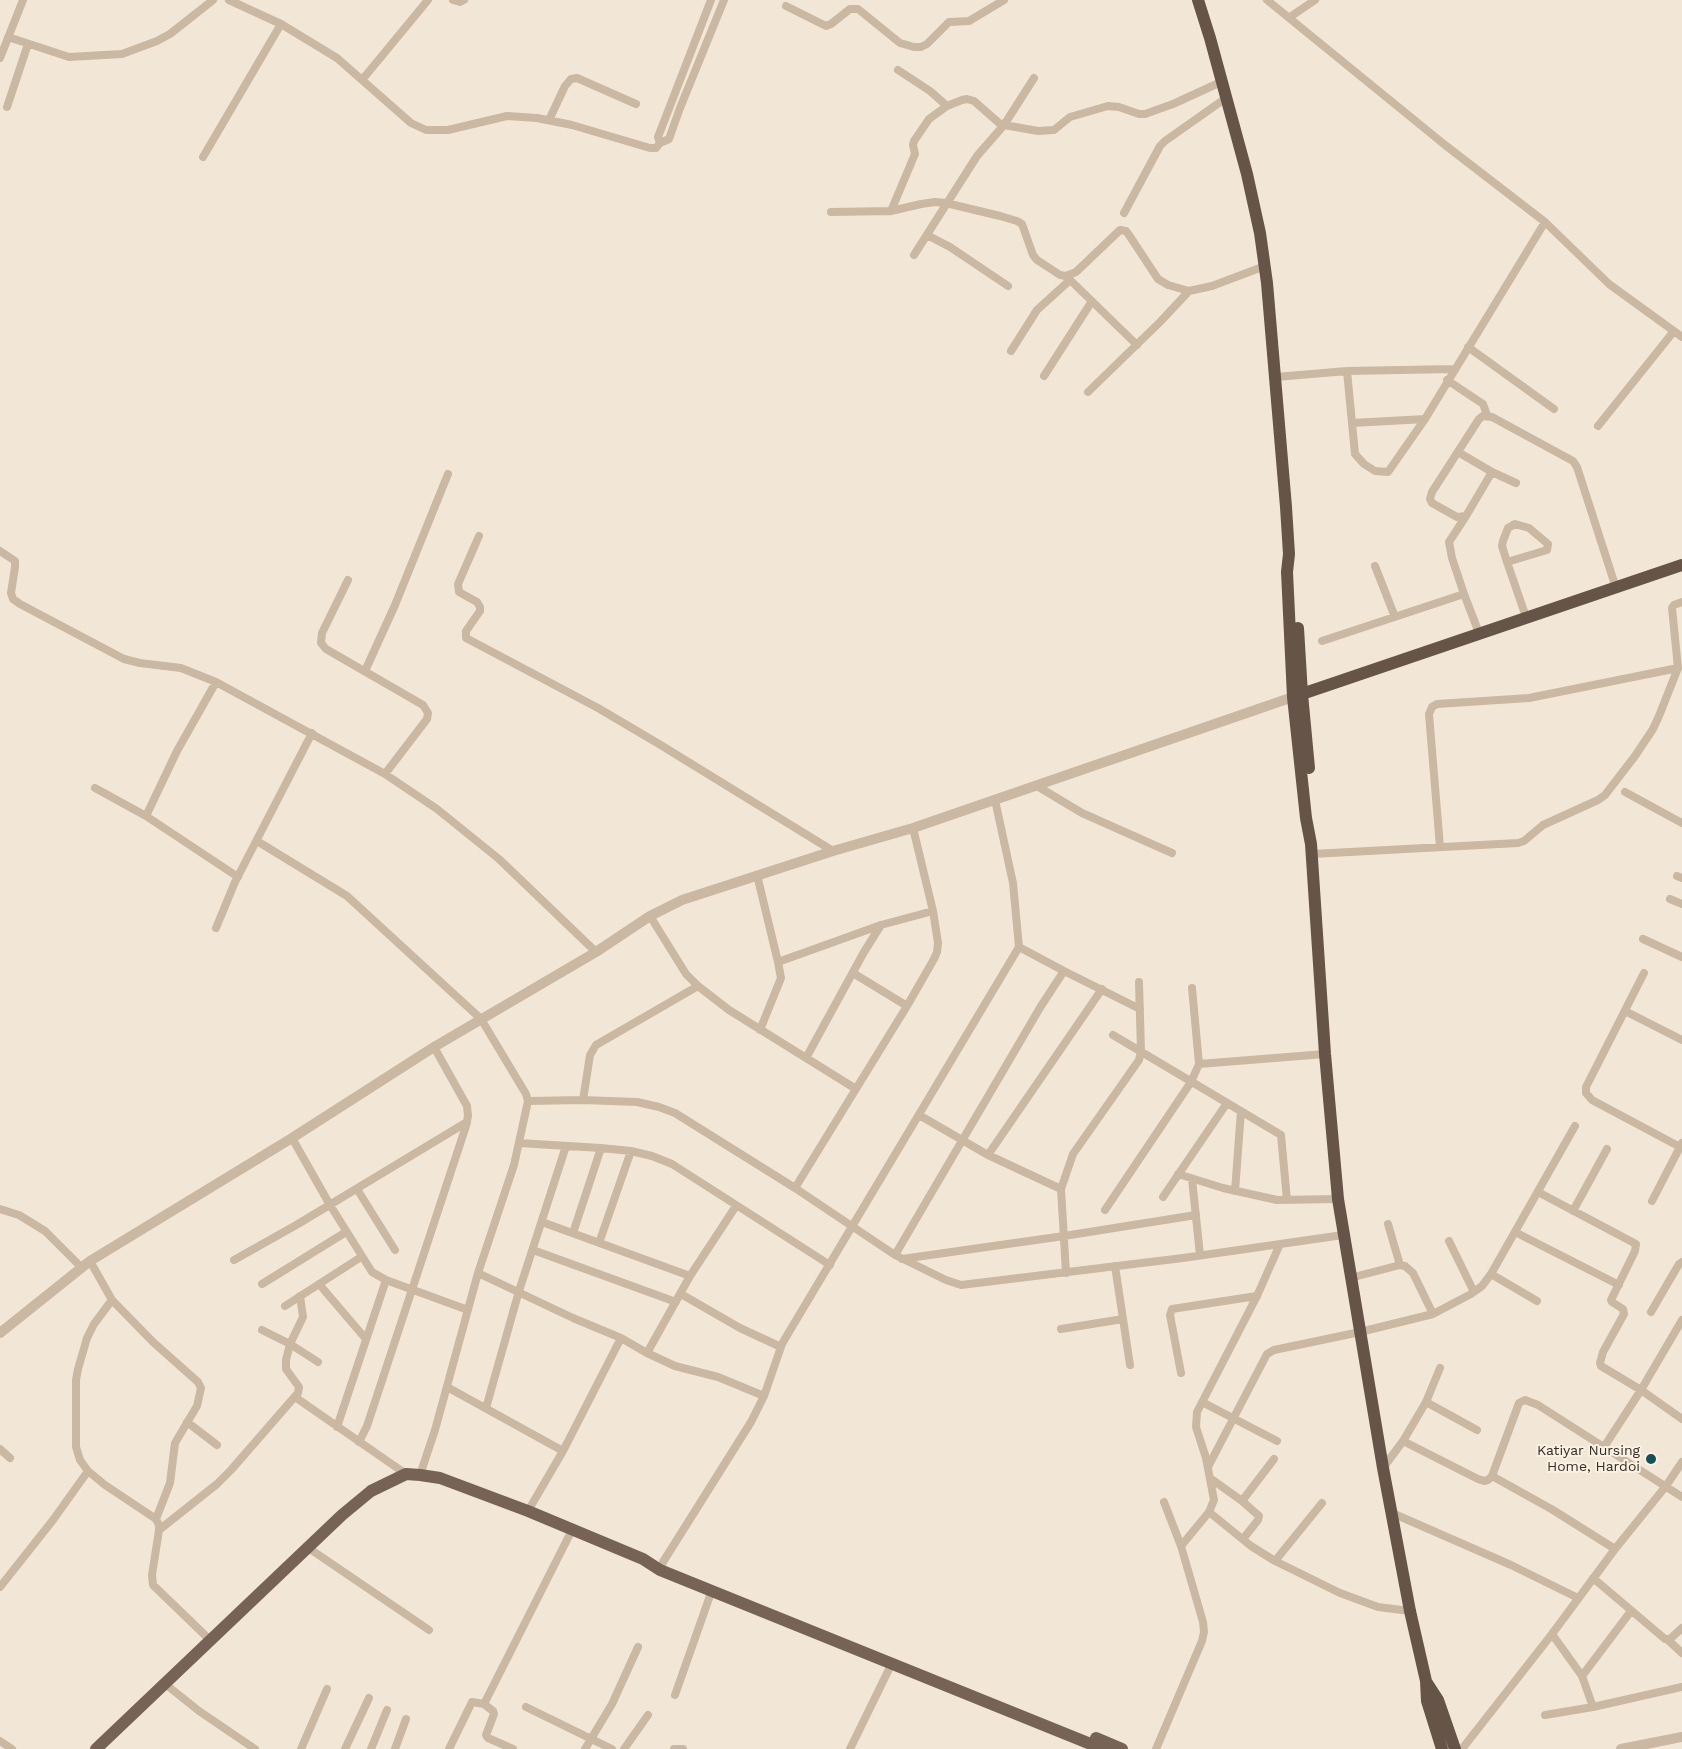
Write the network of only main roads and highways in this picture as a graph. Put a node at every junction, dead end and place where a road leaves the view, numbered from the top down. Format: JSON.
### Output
{"nodes":[{"id":1,"x":1198,"y":0,"type":"edge"},
{"id":2,"x":1682,"y":565,"type":"edge"},
{"id":3,"x":1297,"y":696,"type":"junction"},
{"id":4,"x":661,"y":1566,"type":"junction"},
{"id":5,"x":1426,"y":1680,"type":"junction"},
{"id":6,"x":96,"y":1749,"type":"edge"},
{"id":7,"x":1103,"y":1749,"type":"edge"},
{"id":8,"x":1122,"y":1749,"type":"edge"},
{"id":9,"x":1442,"y":1749,"type":"edge"},
{"id":10,"x":1455,"y":1749,"type":"edge"}],
"edges":[{"from":1,"to":3,"type":"highway"},
{"from":2,"to":3,"type":"highway"},
{"from":3,"to":5,"type":"highway"},
{"from":4,"to":6,"type":"main road"},
{"from":4,"to":7,"type":"main road"},
{"from":4,"to":8,"type":"main road"},
{"from":5,"to":9,"type":"highway"},
{"from":5,"to":10,"type":"highway"}]}
